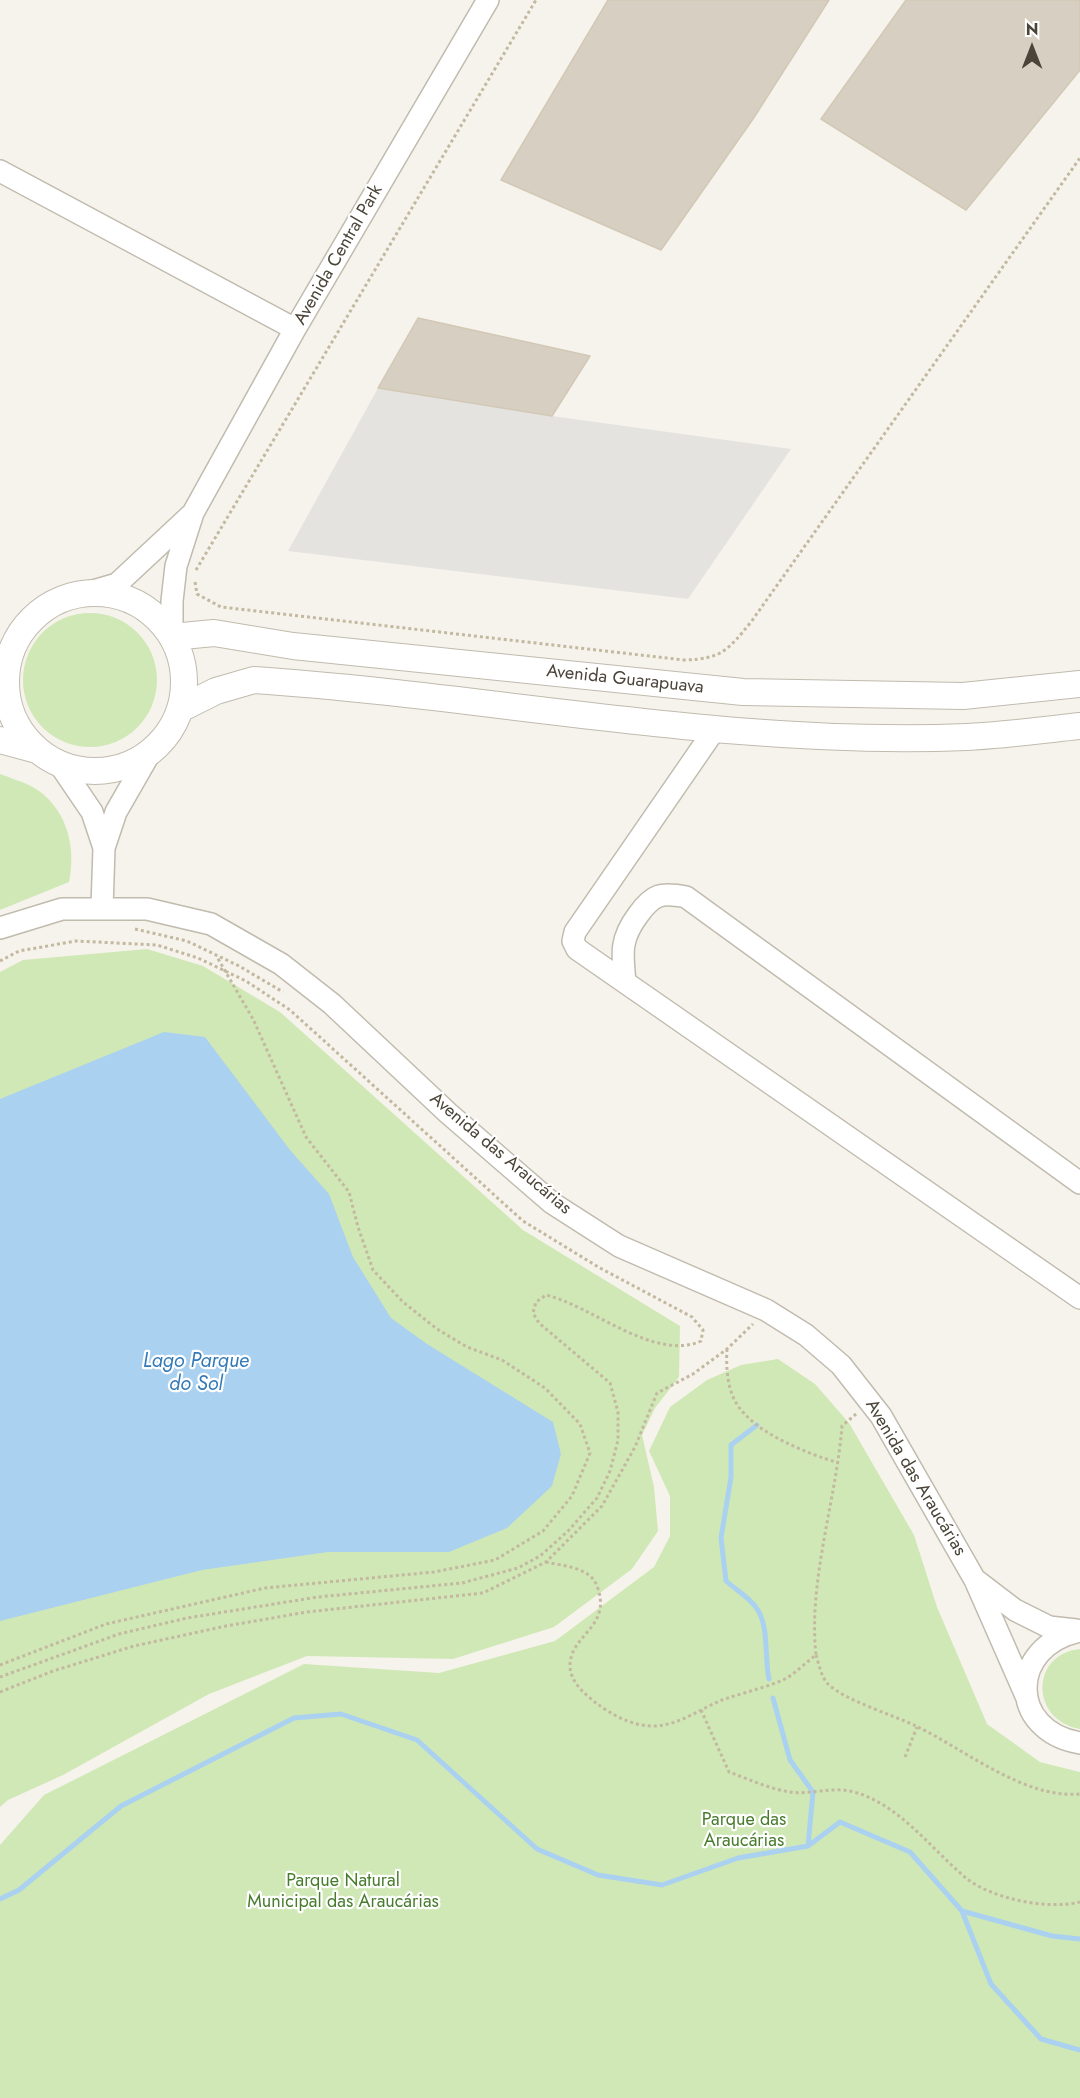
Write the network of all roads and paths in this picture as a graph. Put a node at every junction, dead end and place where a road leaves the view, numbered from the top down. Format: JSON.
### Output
{"nodes":[{"id":1,"x":488,"y":0,"type":"edge"},
{"id":2,"x":536,"y":0,"type":"edge"},
{"id":3,"x":1080,"y":158,"type":"edge"},
{"id":4,"x":0,"y":171,"type":"edge"},
{"id":5,"x":295,"y":329,"type":"junction"},
{"id":6,"x":194,"y":513,"type":"junction"},
{"id":7,"x":86,"y":593,"type":"junction"},
{"id":8,"x":172,"y":637,"type":"junction"},
{"id":9,"x":5,"y":658,"type":"edge"},
{"id":10,"x":1080,"y":684,"type":"edge"},
{"id":11,"x":180,"y":709,"type":"junction"},
{"id":12,"x":1080,"y":726,"type":"edge"},
{"id":13,"x":715,"y":729,"type":"junction"},
{"id":14,"x":0,"y":740,"type":"edge"},
{"id":15,"x":151,"y":751,"type":"junction"},
{"id":16,"x":47,"y":756,"type":"junction"},
{"id":17,"x":104,"y":848,"type":"junction"},
{"id":18,"x":102,"y":908,"type":"junction"},
{"id":19,"x":0,"y":928,"type":"edge"},
{"id":20,"x":123,"y":929,"type":"dead end"},
{"id":21,"x":216,"y":955,"type":"junction"},
{"id":22,"x":0,"y":961,"type":"edge"},
{"id":23,"x":225,"y":971,"type":"junction"},
{"id":24,"x":625,"y":982,"type":"junction"},
{"id":25,"x":287,"y":994,"type":"dead end"},
{"id":26,"x":1080,"y":1183,"type":"edge"},
{"id":27,"x":1080,"y":1298,"type":"edge"},
{"id":28,"x":746,"y":1317,"type":"dead end"},
{"id":29,"x":727,"y":1349,"type":"junction"},
{"id":30,"x":860,"y":1412,"type":"dead end"},
{"id":31,"x":839,"y":1462,"type":"junction"},
{"id":32,"x":546,"y":1562,"type":"junction"},
{"id":33,"x":975,"y":1580,"type":"junction"},
{"id":34,"x":1080,"y":1631,"type":"edge"},
{"id":35,"x":816,"y":1655,"type":"junction"},
{"id":36,"x":0,"y":1665,"type":"edge"},
{"id":37,"x":0,"y":1677,"type":"edge"},
{"id":38,"x":0,"y":1692,"type":"edge"},
{"id":39,"x":1027,"y":1698,"type":"junction"},
{"id":40,"x":701,"y":1710,"type":"junction"},
{"id":41,"x":917,"y":1727,"type":"junction"},
{"id":42,"x":1080,"y":1743,"type":"edge"},
{"id":43,"x":905,"y":1757,"type":"dead end"},
{"id":44,"x":1080,"y":1794,"type":"edge"},
{"id":45,"x":1080,"y":1902,"type":"edge"}],
"edges":[{"from":1,"to":5,"type":"street","name":"Avenida Central Park"},
{"from":2,"to":3,"type":"path"},
{"from":4,"to":5,"type":"street"},
{"from":5,"to":6,"type":"street","name":"Avenida Central Park"},
{"from":6,"to":7,"type":"street"},
{"from":6,"to":8,"type":"street"},
{"from":7,"to":8,"type":"street"},
{"from":7,"to":9,"type":"street"},
{"from":8,"to":10,"type":"street","name":"Avenida Guarapuava"},
{"from":8,"to":11,"type":"street"},
{"from":9,"to":16,"type":"street"},
{"from":11,"to":13,"type":"street"},
{"from":11,"to":15,"type":"street"},
{"from":12,"to":13,"type":"street"},
{"from":13,"to":24,"type":"street"},
{"from":14,"to":16,"type":"street"},
{"from":15,"to":16,"type":"street"},
{"from":15,"to":17,"type":"street"},
{"from":16,"to":17,"type":"street"},
{"from":17,"to":18,"type":"street"},
{"from":18,"to":19,"type":"street","name":"Avenida das Araucárias"},
{"from":18,"to":33,"type":"street","name":"Avenida das Araucárias"},
{"from":20,"to":21,"type":"path"},
{"from":21,"to":23,"type":"path"},
{"from":21,"to":25,"type":"path"},
{"from":22,"to":23,"type":"path"},
{"from":23,"to":36,"type":"path"},
{"from":23,"to":37,"type":"path"},
{"from":24,"to":26,"type":"street"},
{"from":24,"to":27,"type":"street"},
{"from":28,"to":29,"type":"path"},
{"from":29,"to":31,"type":"path"},
{"from":29,"to":32,"type":"path"},
{"from":30,"to":31,"type":"path"},
{"from":31,"to":35,"type":"path"},
{"from":32,"to":38,"type":"path"},
{"from":32,"to":40,"type":"path"},
{"from":33,"to":34,"type":"street","name":"Avenida das Araucárias"},
{"from":33,"to":39,"type":"street","name":"Avenida das Araucárias"},
{"from":34,"to":39,"type":"street","name":"Avenida das Araucárias"},
{"from":35,"to":40,"type":"path"},
{"from":35,"to":41,"type":"path"},
{"from":39,"to":42,"type":"street","name":"Avenida das Araucárias"},
{"from":40,"to":45,"type":"path"},
{"from":41,"to":43,"type":"path"},
{"from":41,"to":44,"type":"path"}]}
